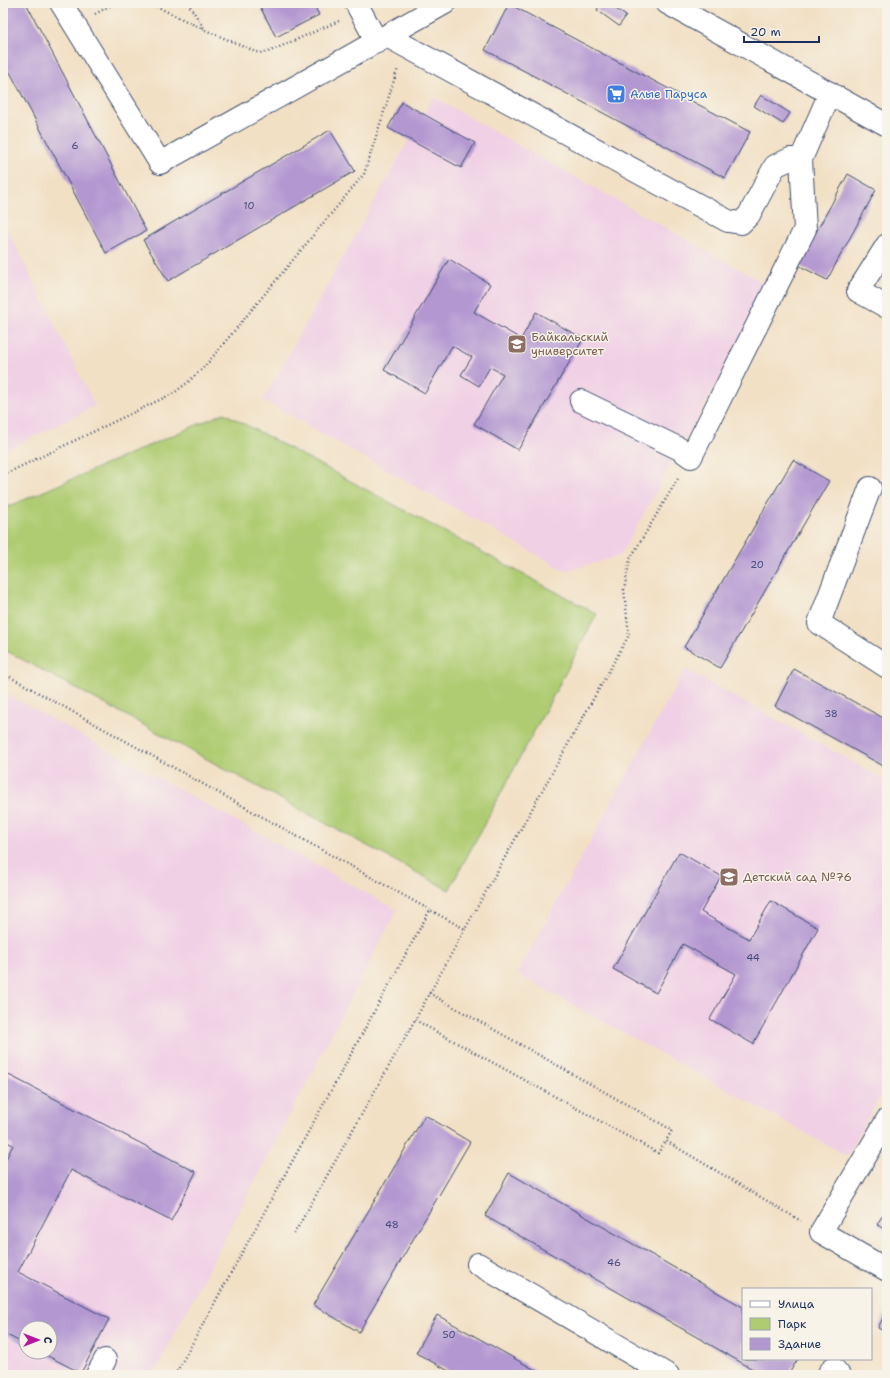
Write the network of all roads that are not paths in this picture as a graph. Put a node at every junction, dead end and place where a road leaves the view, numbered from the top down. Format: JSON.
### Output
{"nodes":[{"id":1,"x":61,"y":3,"type":"edge"},
{"id":2,"x":445,"y":3,"type":"edge"},
{"id":3,"x":667,"y":3,"type":"edge"},
{"id":4,"x":358,"y":7,"type":"edge"},
{"id":5,"x":389,"y":42,"type":"junction"},
{"id":6,"x":830,"y":93,"type":"junction"},
{"id":7,"x":887,"y":125,"type":"edge"},
{"id":8,"x":801,"y":159,"type":"junction"},
{"id":9,"x":887,"y":245,"type":"edge"},
{"id":10,"x":887,"y":307,"type":"edge"},
{"id":11,"x":581,"y":401,"type":"dead end"},
{"id":12,"x":870,"y":488,"type":"dead end"},
{"id":13,"x":887,"y":667,"type":"edge"},
{"id":14,"x":887,"y":1120,"type":"edge"},
{"id":15,"x":478,"y":1264,"type":"dead end"},
{"id":16,"x":887,"y":1270,"type":"edge"},
{"id":17,"x":668,"y":1375,"type":"edge"},
{"id":18,"x":828,"y":1375,"type":"edge"},
{"id":19,"x":839,"y":1375,"type":"edge"}],
"edges":[{"from":1,"to":5,"type":"street"},
{"from":2,"to":5,"type":"street"},
{"from":3,"to":6,"type":"street"},
{"from":4,"to":5,"type":"street"},
{"from":5,"to":8,"type":"street"},
{"from":6,"to":7,"type":"street"},
{"from":6,"to":8,"type":"street"},
{"from":8,"to":11,"type":"street"},
{"from":9,"to":10,"type":"street"},
{"from":12,"to":13,"type":"street"},
{"from":14,"to":16,"type":"street"},
{"from":15,"to":17,"type":"street"},
{"from":18,"to":19,"type":"street"}]}
